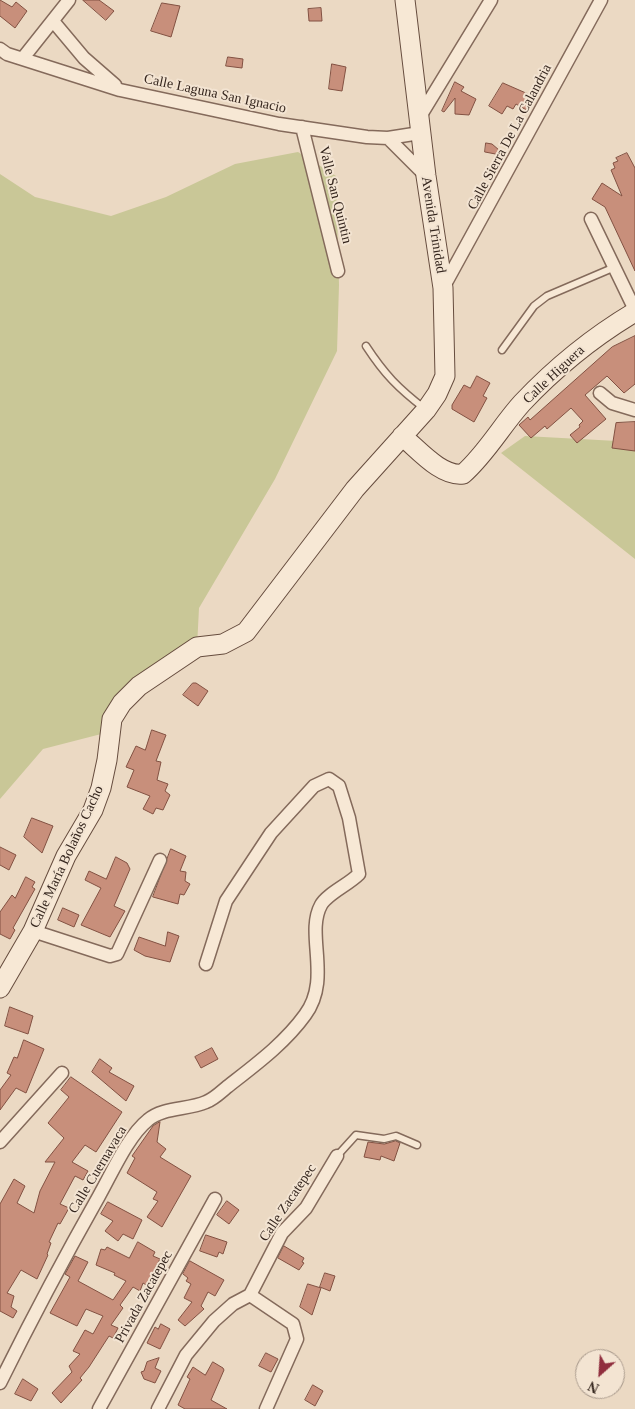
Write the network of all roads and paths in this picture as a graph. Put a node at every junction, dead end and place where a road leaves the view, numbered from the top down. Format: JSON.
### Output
{"nodes":[{"id":1,"x":69,"y":0,"type":"edge"},
{"id":2,"x":405,"y":0,"type":"edge"},
{"id":3,"x":491,"y":0,"type":"edge"},
{"id":4,"x":601,"y":0,"type":"edge"},
{"id":5,"x":53,"y":21,"type":"junction"},
{"id":6,"x":2,"y":55,"type":"edge"},
{"id":7,"x":24,"y":58,"type":"junction"},
{"id":8,"x":120,"y":90,"type":"junction"},
{"id":9,"x":419,"y":126,"type":"junction"},
{"id":10,"x":302,"y":127,"type":"junction"},
{"id":11,"x":388,"y":138,"type":"junction"},
{"id":12,"x":426,"y":176,"type":"junction"},
{"id":13,"x":591,"y":219,"type":"dead end"},
{"id":14,"x":615,"y":267,"type":"junction"},
{"id":15,"x":338,"y":270,"type":"dead end"},
{"id":16,"x":443,"y":288,"type":"junction"},
{"id":17,"x":635,"y":311,"type":"edge"},
{"id":18,"x":366,"y":346,"type":"dead end"},
{"id":19,"x":502,"y":350,"type":"dead end"},
{"id":20,"x":600,"y":393,"type":"dead end"},
{"id":21,"x":633,"y":408,"type":"edge"},
{"id":22,"x":426,"y":410,"type":"junction"},
{"id":23,"x":402,"y":436,"type":"junction"},
{"id":24,"x":112,"y":719,"type":"joint"},
{"id":25,"x":160,"y":860,"type":"dead end"},
{"id":26,"x":33,"y":931,"type":"junction"},
{"id":27,"x":206,"y":964,"type":"dead end"},
{"id":28,"x":0,"y":988,"type":"edge"},
{"id":29,"x":62,"y":1073,"type":"dead end"},
{"id":30,"x":0,"y":1142,"type":"edge"},
{"id":31,"x":417,"y":1145,"type":"dead end"},
{"id":32,"x":337,"y":1156,"type":"joint"},
{"id":33,"x":214,"y":1199,"type":"dead end"},
{"id":34,"x":250,"y":1295,"type":"junction"},
{"id":35,"x":0,"y":1383,"type":"edge"},
{"id":36,"x":270,"y":1408,"type":"edge"},
{"id":37,"x":100,"y":1409,"type":"edge"},
{"id":38,"x":158,"y":1409,"type":"edge"}],
"edges":[{"from":1,"to":5,"type":"street"},
{"from":2,"to":9,"type":"street","name":"Avenida Trinidad"},
{"from":3,"to":9,"type":"street"},
{"from":4,"to":16,"type":"street","name":"Calle Sierra De La Calandria"},
{"from":5,"to":7,"type":"street"},
{"from":5,"to":8,"type":"street"},
{"from":6,"to":7,"type":"street","name":"Calle Laguna San Ignacio"},
{"from":7,"to":8,"type":"street","name":"Calle Laguna San Ignacio"},
{"from":8,"to":10,"type":"street","name":"Calle Laguna San Ignacio"},
{"from":9,"to":11,"type":"street","name":"Calle Laguna San Ignacio"},
{"from":9,"to":12,"type":"street","name":"Avenida Trinidad"},
{"from":10,"to":11,"type":"street","name":"Calle Laguna San Ignacio"},
{"from":10,"to":15,"type":"street","name":"Valle San Quintin"},
{"from":11,"to":12,"type":"street"},
{"from":12,"to":16,"type":"street","name":"Avenida Trinidad"},
{"from":13,"to":14,"type":"street"},
{"from":14,"to":17,"type":"street"},
{"from":14,"to":19,"type":"lane"},
{"from":16,"to":22,"type":"street","name":"Avenida Trinidad"},
{"from":17,"to":23,"type":"street","name":"Calle Higuera"},
{"from":18,"to":22,"type":"lane"},
{"from":20,"to":21,"type":"street"},
{"from":22,"to":23,"type":"street","name":"Avenida Trinidad"},
{"from":23,"to":24,"type":"street","name":"Avenida Trinidad"},
{"from":24,"to":26,"type":"street","name":"Calle María Bolaños Cacho"},
{"from":25,"to":26,"type":"street"},
{"from":26,"to":28,"type":"street","name":"Calle María Bolaños Cacho"},
{"from":27,"to":35,"type":"street","name":"Calle Cuernavaca"},
{"from":29,"to":30,"type":"street"},
{"from":31,"to":32,"type":"lane"},
{"from":32,"to":34,"type":"street","name":"Calle Zacatepec"},
{"from":33,"to":37,"type":"street","name":"Privada Zacatepec"},
{"from":34,"to":36,"type":"street"},
{"from":34,"to":38,"type":"street"}]}
